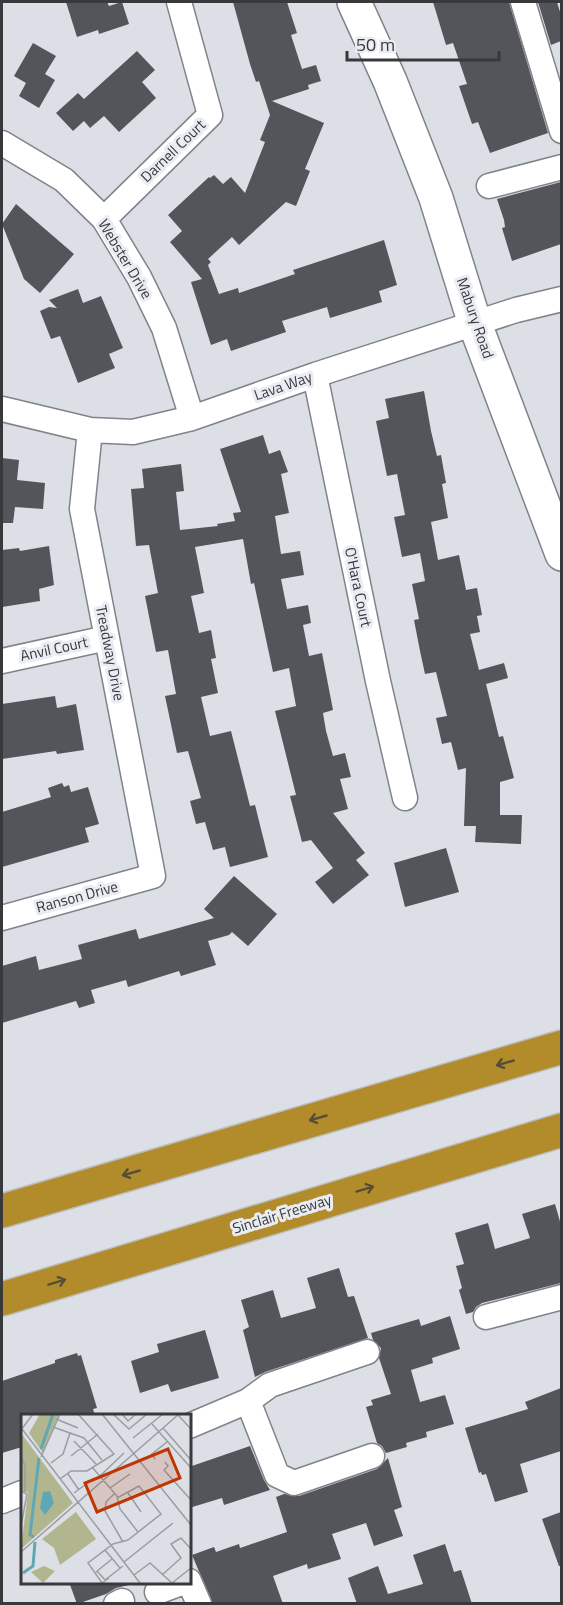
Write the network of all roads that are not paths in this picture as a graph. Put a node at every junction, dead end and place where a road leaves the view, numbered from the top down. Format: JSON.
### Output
{"nodes":[{"id":1,"x":179,"y":2,"type":"edge"},
{"id":2,"x":354,"y":2,"type":"edge"},
{"id":3,"x":378,"y":2,"type":"edge"},
{"id":4,"x":523,"y":2,"type":"edge"},
{"id":5,"x":390,"y":81,"type":"junction"},
{"id":6,"x":561,"y":131,"type":"edge"},
{"id":7,"x":2,"y":143,"type":"edge"},
{"id":8,"x":561,"y":167,"type":"edge"},
{"id":9,"x":489,"y":186,"type":"dead end"},
{"id":10,"x":104,"y":219,"type":"junction"},
{"id":11,"x":561,"y":298,"type":"edge"},
{"id":12,"x":475,"y":324,"type":"junction"},
{"id":13,"x":315,"y":375,"type":"junction"},
{"id":14,"x":2,"y":409,"type":"edge"},
{"id":15,"x":192,"y":418,"type":"junction"},
{"id":16,"x":90,"y":430,"type":"junction"},
{"id":17,"x":561,"y":554,"type":"edge"},
{"id":18,"x":107,"y":638,"type":"junction"},
{"id":19,"x":2,"y":661,"type":"edge"},
{"id":20,"x":405,"y":798,"type":"dead end"},
{"id":21,"x":153,"y":876,"type":"joint"},
{"id":22,"x":2,"y":918,"type":"edge"},
{"id":23,"x":561,"y":1047,"type":"edge"},
{"id":24,"x":561,"y":1130,"type":"edge"},
{"id":25,"x":2,"y":1211,"type":"edge"},
{"id":26,"x":561,"y":1297,"type":"edge"},
{"id":27,"x":2,"y":1299,"type":"edge"},
{"id":28,"x":486,"y":1317,"type":"dead end"},
{"id":29,"x":367,"y":1352,"type":"dead end"},
{"id":30,"x":248,"y":1401,"type":"junction"},
{"id":31,"x":190,"y":1426,"type":"edge"},
{"id":32,"x":372,"y":1456,"type":"dead end"},
{"id":33,"x":21,"y":1493,"type":"edge"},
{"id":34,"x":2,"y":1501,"type":"edge"},
{"id":35,"x":179,"y":1584,"type":"edge"},
{"id":36,"x":190,"y":1584,"type":"edge"},
{"id":37,"x":157,"y":1592,"type":"dead end"},
{"id":38,"x":198,"y":1604,"type":"edge"}],
"edges":[{"from":1,"to":10,"type":"street","name":"Darnell Court"},
{"from":2,"to":5,"type":"main road","name":"Mabury Road"},
{"from":3,"to":5,"type":"main road","name":"Mabury Road"},
{"from":4,"to":6,"type":"street"},
{"from":5,"to":12,"type":"main road","name":"Mabury Road"},
{"from":7,"to":10,"type":"street","name":"Webster Drive"},
{"from":8,"to":9,"type":"street"},
{"from":10,"to":15,"type":"street","name":"Webster Drive"},
{"from":11,"to":12,"type":"street","name":"Lava Way"},
{"from":12,"to":13,"type":"street","name":"Lava Way"},
{"from":12,"to":17,"type":"main road","name":"Mabury Road"},
{"from":13,"to":15,"type":"street","name":"Lava Way"},
{"from":13,"to":20,"type":"street","name":"O'Hara Court"},
{"from":14,"to":16,"type":"street","name":"Lava Way"},
{"from":15,"to":16,"type":"street","name":"Lava Way"},
{"from":16,"to":18,"type":"street","name":"Treadway Drive"},
{"from":18,"to":19,"type":"street","name":"Anvil Court"},
{"from":18,"to":21,"type":"street","name":"Treadway Drive"},
{"from":21,"to":22,"type":"street","name":"Ranson Drive"},
{"from":23,"to":25,"type":"highway","one_way":true},
{"from":27,"to":24,"type":"highway","name":"Sinclair Freeway","one_way":true},
{"from":26,"to":28,"type":"street"},
{"from":29,"to":30,"type":"street"},
{"from":30,"to":31,"type":"street"},
{"from":30,"to":32,"type":"street"},
{"from":33,"to":34,"type":"street"},
{"from":35,"to":37,"type":"street"},
{"from":36,"to":38,"type":"street"}]}
